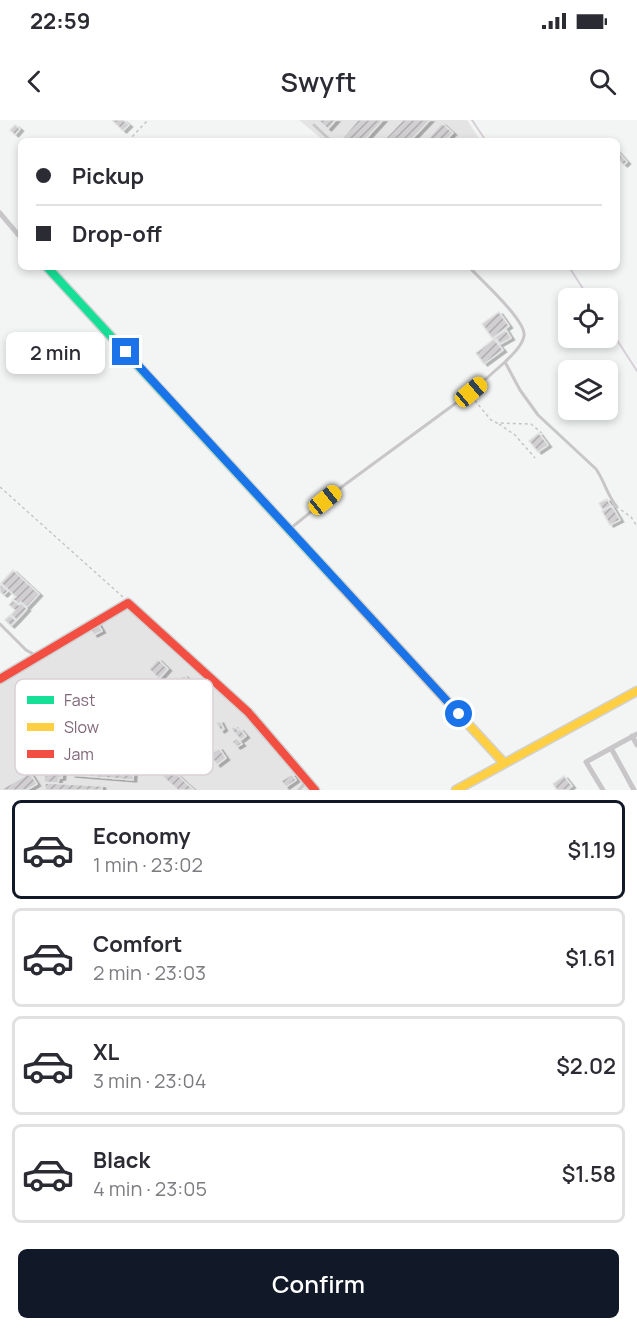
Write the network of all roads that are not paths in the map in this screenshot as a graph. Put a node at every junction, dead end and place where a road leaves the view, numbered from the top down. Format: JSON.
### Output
{"nodes":[{"id":1,"x":314,"y":125,"type":"dead end"},
{"id":2,"x":329,"y":138,"type":"edge"},
{"id":3,"x":0,"y":213,"type":"edge"},
{"id":4,"x":18,"y":234,"type":"edge"},
{"id":5,"x":50,"y":270,"type":"edge"},
{"id":6,"x":472,"y":270,"type":"edge"},
{"id":7,"x":505,"y":362,"type":"junction"},
{"id":8,"x":618,"y":507,"type":"road end"},
{"id":9,"x":289,"y":530,"type":"junction"},
{"id":10,"x":0,"y":624,"type":"edge"},
{"id":11,"x":37,"y":656,"type":"junction"},
{"id":12,"x":0,"y":679,"type":"edge"},
{"id":13,"x":212,"y":679,"type":"edge"},
{"id":14,"x":213,"y":680,"type":"edge"},
{"id":15,"x":637,"y":690,"type":"edge"},
{"id":16,"x":635,"y":735,"type":"edge"},
{"id":17,"x":637,"y":745,"type":"edge"},
{"id":18,"x":611,"y":748,"type":"junction"},
{"id":19,"x":504,"y":763,"type":"junction"},
{"id":20,"x":308,"y":781,"type":"junction"},
{"id":21,"x":299,"y":790,"type":"edge"},
{"id":22,"x":315,"y":790,"type":"edge"},
{"id":23,"x":456,"y":790,"type":"edge"},
{"id":24,"x":603,"y":790,"type":"edge"},
{"id":25,"x":634,"y":790,"type":"edge"}],
"edges":[{"from":1,"to":2,"type":"lane"},
{"from":3,"to":4,"type":"street"},
{"from":5,"to":9,"type":"main road"},
{"from":6,"to":7,"type":"lane"},
{"from":7,"to":8,"type":"lane"},
{"from":7,"to":9,"type":"lane"},
{"from":9,"to":19,"type":"main road"},
{"from":10,"to":11,"type":"lane"},
{"from":11,"to":12,"type":"main road"},
{"from":11,"to":13,"type":"main road"},
{"from":14,"to":20,"type":"main road"},
{"from":15,"to":19,"type":"main road"},
{"from":16,"to":17,"type":"street"},
{"from":16,"to":18,"type":"street"},
{"from":18,"to":24,"type":"street"},
{"from":18,"to":25,"type":"street"},
{"from":19,"to":23,"type":"main road"},
{"from":20,"to":21,"type":"lane"},
{"from":20,"to":22,"type":"main road"}]}
